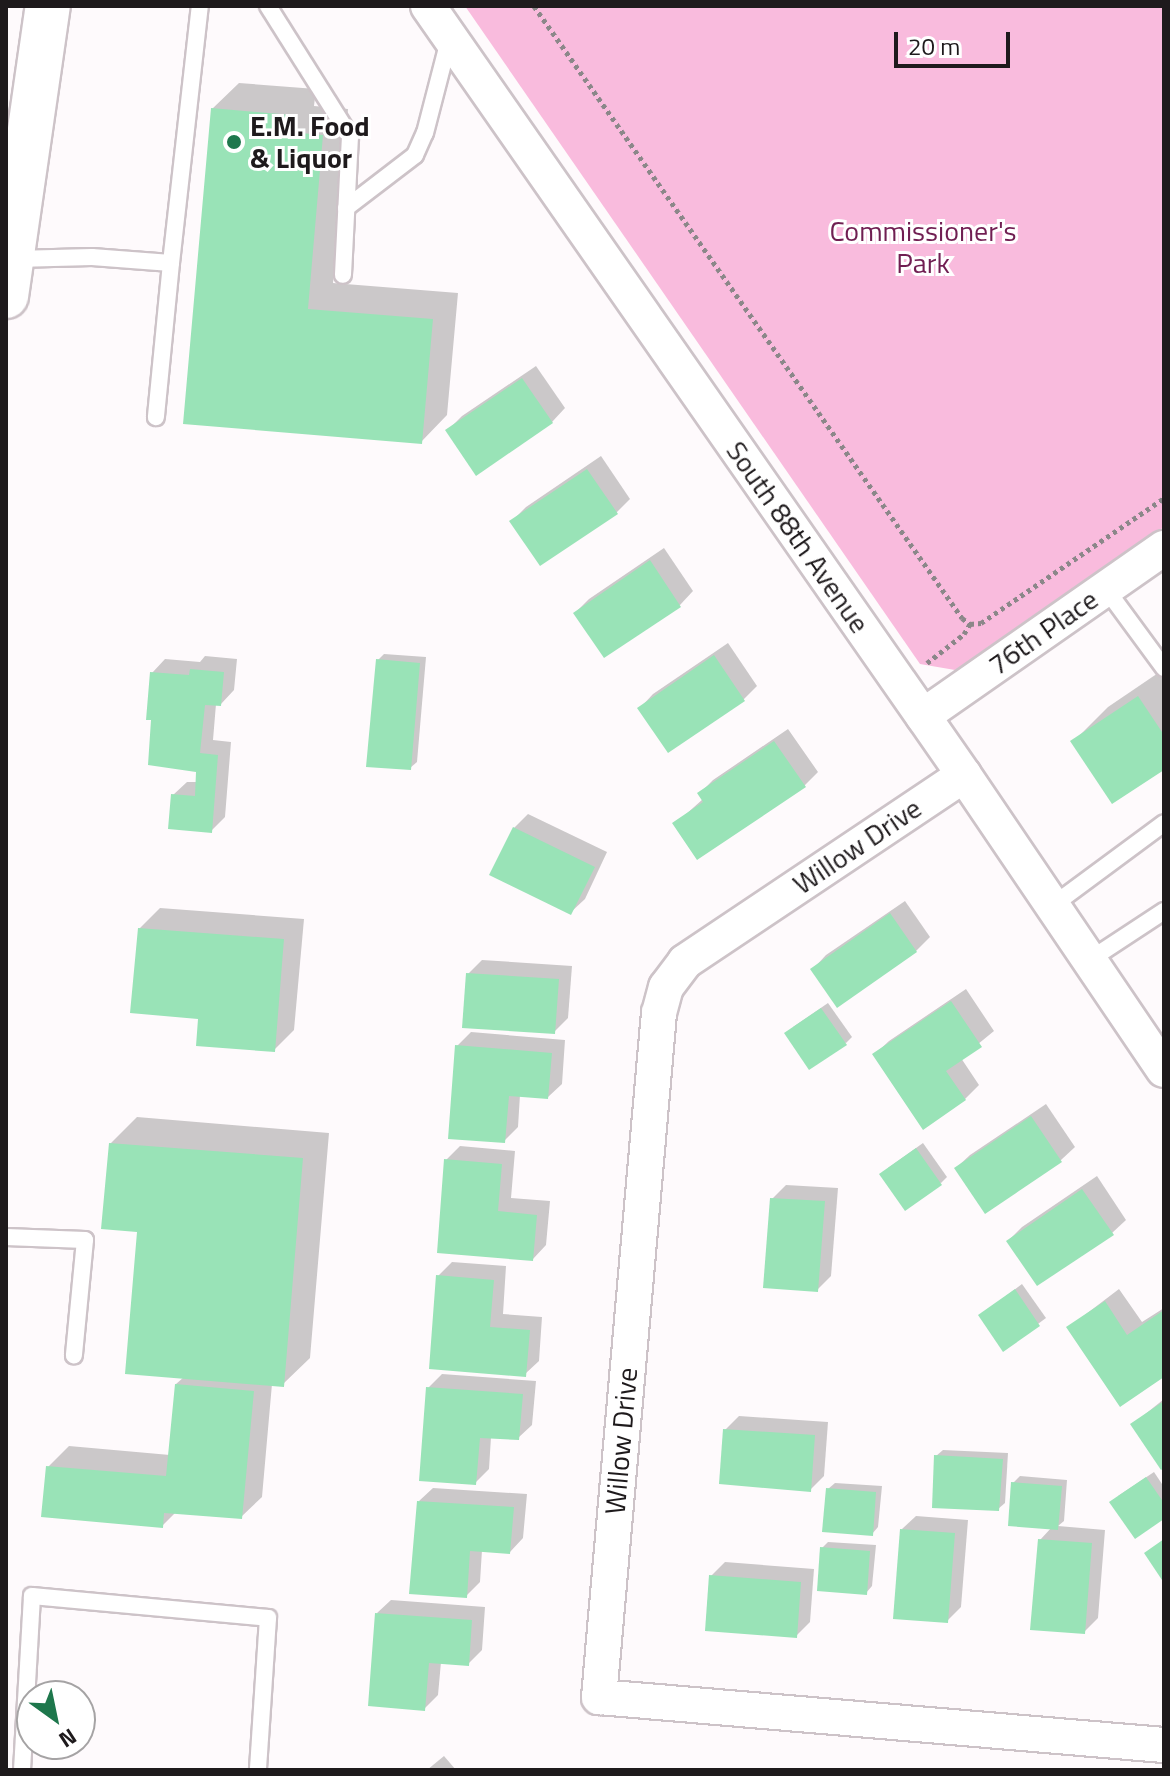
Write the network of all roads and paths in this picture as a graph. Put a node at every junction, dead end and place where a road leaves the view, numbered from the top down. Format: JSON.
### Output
{"nodes":[{"id":1,"x":48,"y":6,"type":"edge"},
{"id":2,"x":200,"y":6,"type":"edge"},
{"id":3,"x":268,"y":6,"type":"edge"},
{"id":4,"x":428,"y":6,"type":"edge"},
{"id":5,"x":534,"y":6,"type":"edge"},
{"id":6,"x":450,"y":38,"type":"junction"},
{"id":7,"x":346,"y":208,"type":"junction"},
{"id":8,"x":171,"y":263,"type":"junction"},
{"id":9,"x":343,"y":275,"type":"dead end"},
{"id":10,"x":8,"y":278,"type":"edge"},
{"id":11,"x":156,"y":417,"type":"dead end"},
{"id":12,"x":1164,"y":498,"type":"edge"},
{"id":13,"x":1164,"y":548,"type":"edge"},
{"id":14,"x":1106,"y":589,"type":"junction"},
{"id":15,"x":970,"y":624,"type":"junction"},
{"id":16,"x":1164,"y":668,"type":"edge"},
{"id":17,"x":900,"y":682,"type":"junction"},
{"id":18,"x":923,"y":716,"type":"junction"},
{"id":19,"x":964,"y":775,"type":"junction"},
{"id":20,"x":1164,"y":823,"type":"edge"},
{"id":21,"x":1052,"y":906,"type":"junction"},
{"id":22,"x":1164,"y":911,"type":"edge"},
{"id":23,"x":1088,"y":961,"type":"junction"},
{"id":24,"x":1164,"y":1070,"type":"edge"},
{"id":25,"x":6,"y":1237,"type":"edge"},
{"id":26,"x":74,"y":1355,"type":"dead end"},
{"id":27,"x":1164,"y":1745,"type":"edge"},
{"id":28,"x":22,"y":1770,"type":"edge"},
{"id":29,"x":258,"y":1770,"type":"edge"}],
"edges":[{"from":1,"to":10,"type":"main road"},
{"from":2,"to":8,"type":"lane"},
{"from":3,"to":7,"type":"lane"},
{"from":4,"to":6,"type":"street","name":"South 88th Avenue"},
{"from":5,"to":15,"type":"path"},
{"from":6,"to":7,"type":"lane"},
{"from":6,"to":17,"type":"street","name":"South 88th Avenue"},
{"from":7,"to":9,"type":"lane"},
{"from":8,"to":10,"type":"lane"},
{"from":8,"to":11,"type":"lane"},
{"from":12,"to":15,"type":"path"},
{"from":13,"to":14,"type":"street","name":"76th Place"},
{"from":14,"to":16,"type":"lane"},
{"from":14,"to":18,"type":"street","name":"76th Place"},
{"from":15,"to":17,"type":"path"},
{"from":17,"to":18,"type":"street","name":"South 88th Avenue"},
{"from":18,"to":19,"type":"street","name":"South 88th Avenue"},
{"from":19,"to":21,"type":"street","name":"South 88th Avenue"},
{"from":19,"to":27,"type":"street","name":"Willow Drive"},
{"from":20,"to":21,"type":"lane"},
{"from":21,"to":23,"type":"street","name":"South 88th Avenue"},
{"from":22,"to":23,"type":"lane"},
{"from":23,"to":24,"type":"street","name":"South 88th Avenue"},
{"from":25,"to":26,"type":"lane"},
{"from":28,"to":29,"type":"lane"}]}
